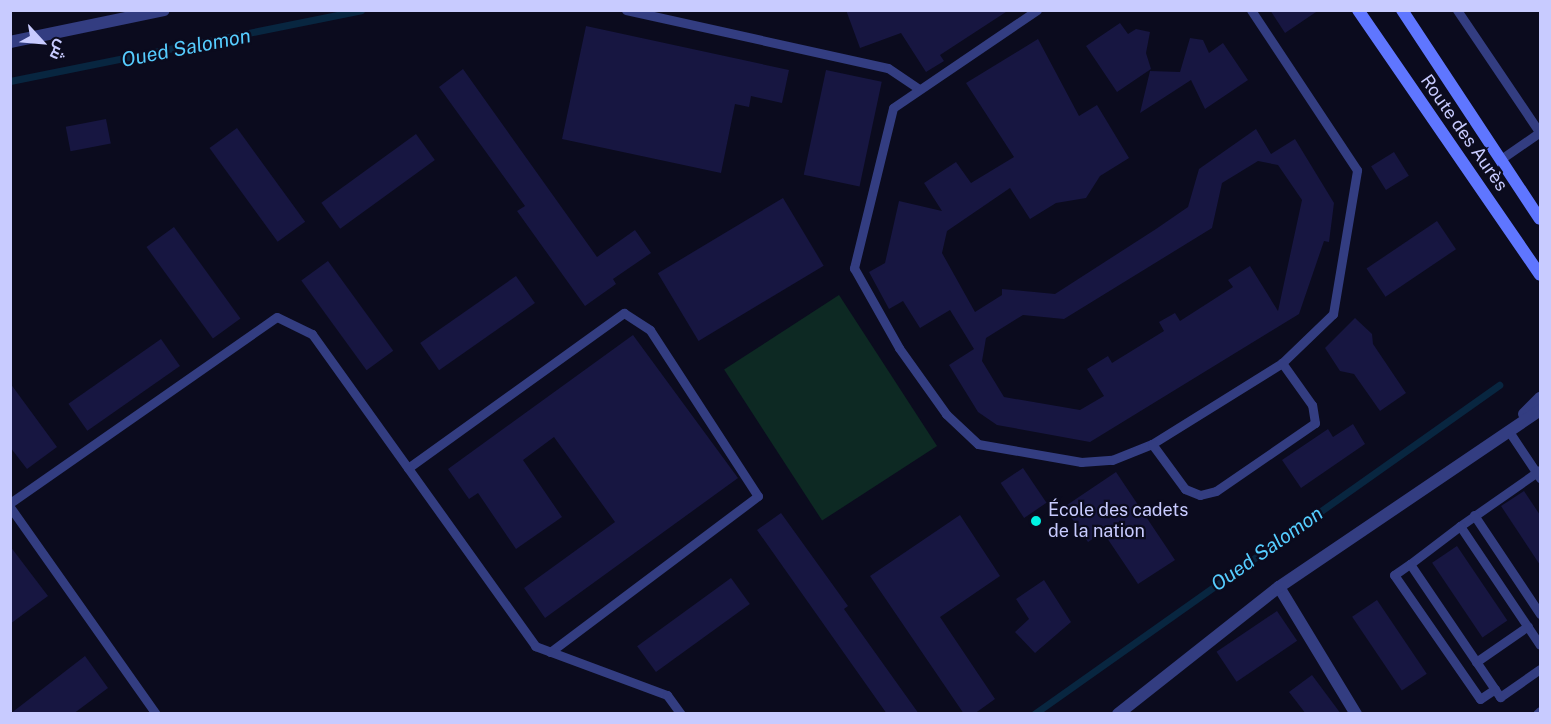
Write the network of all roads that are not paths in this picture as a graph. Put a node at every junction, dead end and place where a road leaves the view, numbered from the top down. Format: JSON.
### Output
{"nodes":[{"id":1,"x":164,"y":10,"type":"edge"},
{"id":2,"x":626,"y":10,"type":"edge"},
{"id":3,"x":1037,"y":10,"type":"edge"},
{"id":4,"x":1251,"y":10,"type":"edge"},
{"id":5,"x":1358,"y":10,"type":"edge"},
{"id":6,"x":1402,"y":10,"type":"edge"},
{"id":7,"x":1457,"y":10,"type":"edge"},
{"id":8,"x":10,"y":42,"type":"edge"},
{"id":9,"x":918,"y":88,"type":"junction"},
{"id":10,"x":1540,"y":132,"type":"edge"},
{"id":11,"x":1501,"y":159,"type":"junction"},
{"id":12,"x":1540,"y":219,"type":"edge"},
{"id":13,"x":1540,"y":275,"type":"edge"},
{"id":14,"x":1282,"y":363,"type":"junction"},
{"id":15,"x":1540,"y":398,"type":"edge"},
{"id":16,"x":1540,"y":410,"type":"edge"},
{"id":17,"x":1508,"y":430,"type":"junction"},
{"id":18,"x":1152,"y":444,"type":"junction"},
{"id":19,"x":408,"y":468,"type":"junction"},
{"id":20,"x":1539,"y":474,"type":"edge"},
{"id":21,"x":10,"y":505,"type":"edge"},
{"id":22,"x":1474,"y":516,"type":"junction"},
{"id":23,"x":1460,"y":525,"type":"junction"},
{"id":24,"x":1410,"y":564,"type":"junction"},
{"id":25,"x":1279,"y":587,"type":"junction"},
{"id":26,"x":1540,"y":614,"type":"edge"},
{"id":27,"x":1528,"y":627,"type":"junction"},
{"id":28,"x":1540,"y":645,"type":"edge"},
{"id":29,"x":550,"y":652,"type":"junction"},
{"id":30,"x":1476,"y":662,"type":"junction"},
{"id":31,"x":1540,"y":669,"type":"edge"},
{"id":32,"x":1495,"y":689,"type":"junction"},
{"id":33,"x":1540,"y":711,"type":"edge"},
{"id":34,"x":156,"y":714,"type":"edge"},
{"id":35,"x":681,"y":714,"type":"edge"},
{"id":36,"x":1118,"y":714,"type":"edge"},
{"id":37,"x":1356,"y":714,"type":"edge"},
{"id":38,"x":1537,"y":714,"type":"edge"}],
"edges":[{"from":1,"to":8,"type":"street"},
{"from":2,"to":9,"type":"lane"},
{"from":3,"to":9,"type":"lane"},
{"from":4,"to":14,"type":"lane"},
{"from":5,"to":13,"type":"street","name":"Route des Aurès"},
{"from":6,"to":11,"type":"street","name":"Route des Aurès"},
{"from":7,"to":10,"type":"lane"},
{"from":9,"to":18,"type":"lane"},
{"from":10,"to":11,"type":"lane"},
{"from":11,"to":12,"type":"street","name":"Route des Aurès"},
{"from":14,"to":18,"type":"lane"},
{"from":14,"to":18,"type":"lane"},
{"from":15,"to":17,"type":"street"},
{"from":16,"to":17,"type":"street"},
{"from":17,"to":20,"type":"lane"},
{"from":17,"to":25,"type":"street"},
{"from":19,"to":21,"type":"lane"},
{"from":19,"to":29,"type":"lane"},
{"from":19,"to":29,"type":"lane"},
{"from":20,"to":22,"type":"lane"},
{"from":21,"to":34,"type":"lane"},
{"from":22,"to":23,"type":"lane"},
{"from":22,"to":26,"type":"lane"},
{"from":23,"to":24,"type":"lane"},
{"from":23,"to":27,"type":"lane"},
{"from":24,"to":30,"type":"lane"},
{"from":24,"to":32,"type":"lane"},
{"from":25,"to":36,"type":"street"},
{"from":25,"to":37,"type":"street"},
{"from":27,"to":28,"type":"lane"},
{"from":27,"to":30,"type":"lane"},
{"from":29,"to":35,"type":"lane"},
{"from":30,"to":32,"type":"lane"},
{"from":31,"to":32,"type":"lane"},
{"from":33,"to":38,"type":"lane"}]}
